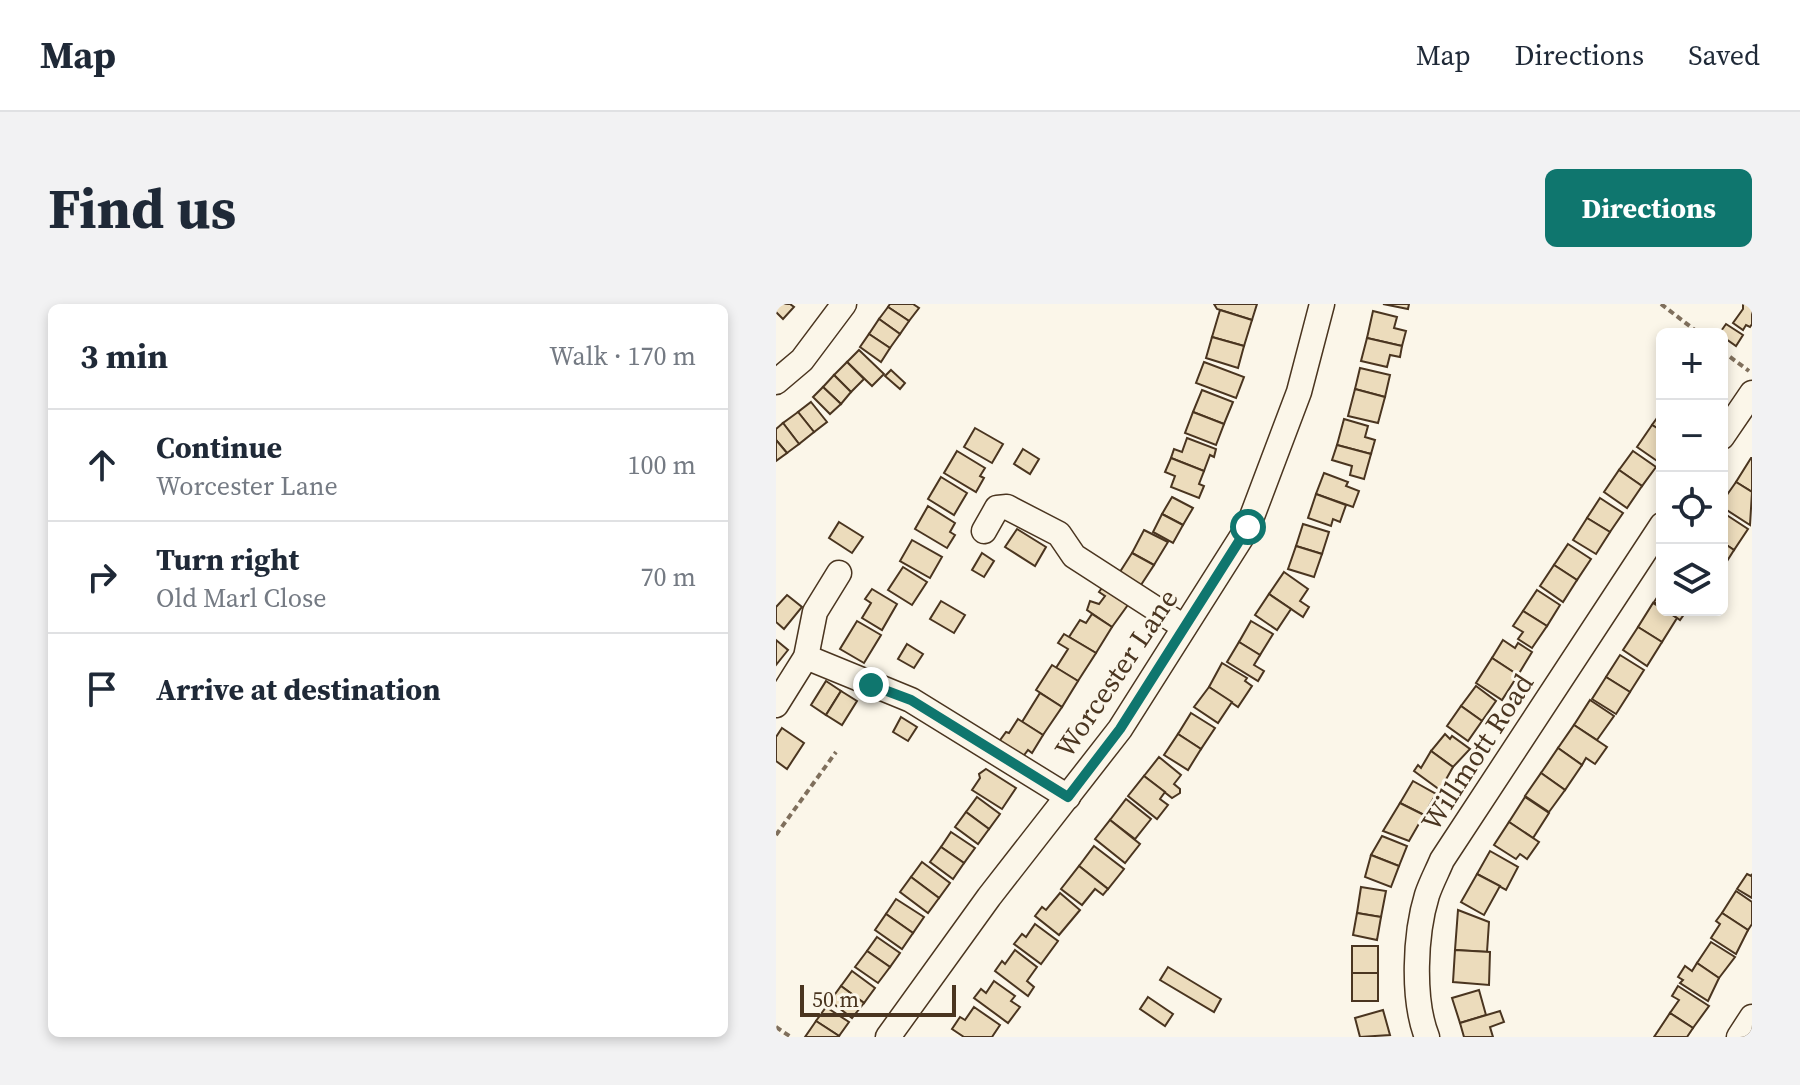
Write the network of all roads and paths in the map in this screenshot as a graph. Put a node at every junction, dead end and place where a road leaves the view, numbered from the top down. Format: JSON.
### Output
{"nodes":[{"id":1,"x":844,"y":304,"type":"edge"},
{"id":2,"x":1322,"y":304,"type":"edge"},
{"id":3,"x":1661,"y":304,"type":"edge"},
{"id":4,"x":1692,"y":328,"type":"edge"},
{"id":5,"x":1728,"y":356,"type":"edge"},
{"id":6,"x":1752,"y":374,"type":"edge"},
{"id":7,"x":776,"y":382,"type":"edge"},
{"id":8,"x":1752,"y":393,"type":"edge"},
{"id":9,"x":1728,"y":428,"type":"edge"},
{"id":10,"x":984,"y":531,"type":"dead end"},
{"id":11,"x":1656,"y":534,"type":"edge"},
{"id":12,"x":839,"y":573,"type":"dead end"},
{"id":13,"x":1184,"y":627,"type":"junction"},
{"id":14,"x":806,"y":657,"type":"junction"},
{"id":15,"x":776,"y":705,"type":"edge"},
{"id":16,"x":836,"y":752,"type":"dead end"},
{"id":17,"x":1068,"y":797,"type":"junction"},
{"id":18,"x":776,"y":835,"type":"edge"},
{"id":19,"x":1752,"y":1017,"type":"edge"},
{"id":20,"x":776,"y":1027,"type":"edge"},
{"id":21,"x":791,"y":1037,"type":"edge"},
{"id":22,"x":888,"y":1037,"type":"edge"},
{"id":23,"x":1427,"y":1037,"type":"edge"},
{"id":24,"x":1739,"y":1037,"type":"edge"}],
"edges":[{"from":1,"to":7,"type":"street"},
{"from":2,"to":13,"type":"street","name":"Worcester Lane"},
{"from":3,"to":4,"type":"path"},
{"from":5,"to":6,"type":"path"},
{"from":8,"to":9,"type":"street"},
{"from":10,"to":13,"type":"street"},
{"from":11,"to":23,"type":"street","name":"Willmott Road"},
{"from":12,"to":14,"type":"street"},
{"from":13,"to":17,"type":"street","name":"Worcester Lane"},
{"from":14,"to":15,"type":"street"},
{"from":14,"to":17,"type":"street"},
{"from":16,"to":18,"type":"path"},
{"from":17,"to":22,"type":"street","name":"Worcester Lane"},
{"from":19,"to":24,"type":"street"},
{"from":20,"to":21,"type":"path"}]}
